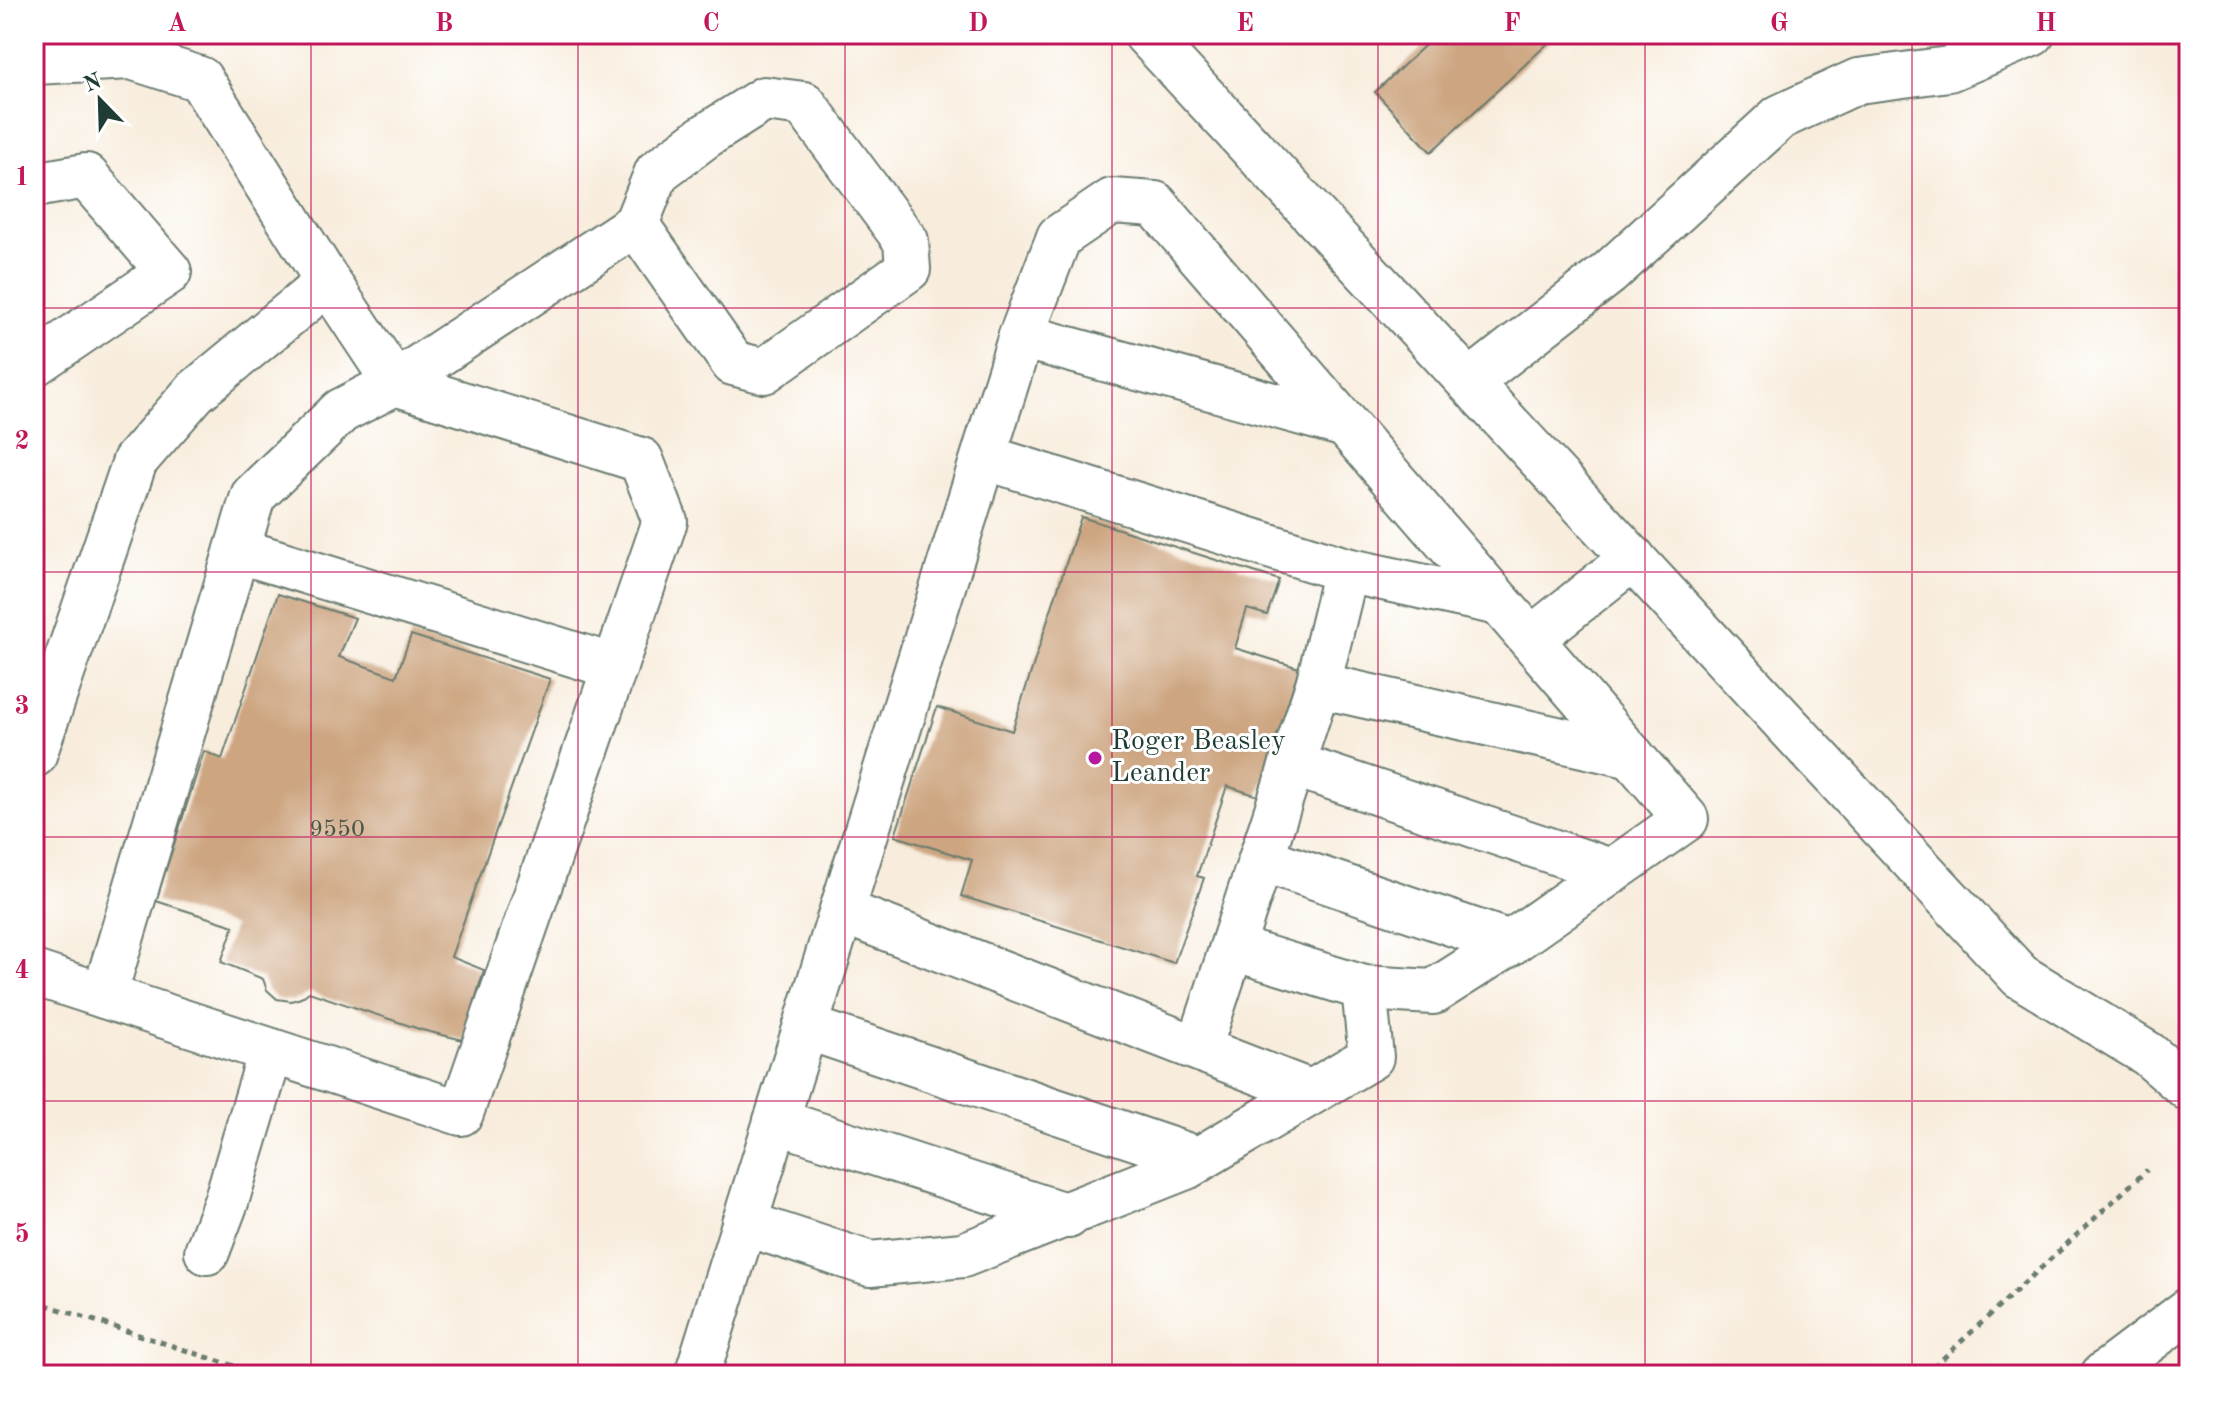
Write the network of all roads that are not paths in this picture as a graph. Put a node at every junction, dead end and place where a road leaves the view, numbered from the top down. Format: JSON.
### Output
{"nodes":[{"id":1,"x":1146,"y":34,"type":"edge"},
{"id":2,"x":2032,"y":34,"type":"edge"},
{"id":3,"x":34,"y":62,"type":"edge"},
{"id":4,"x":34,"y":185,"type":"edge"},
{"id":5,"x":636,"y":224,"type":"junction"},
{"id":6,"x":328,"y":282,"type":"junction"},
{"id":7,"x":1021,"y":336,"type":"junction"},
{"id":8,"x":34,"y":364,"type":"edge"},
{"id":9,"x":1470,"y":382,"type":"junction"},
{"id":10,"x":395,"y":383,"type":"junction"},
{"id":11,"x":1346,"y":425,"type":"junction"},
{"id":12,"x":984,"y":457,"type":"junction"},
{"id":13,"x":237,"y":550,"type":"junction"},
{"id":14,"x":1633,"y":558,"type":"junction"},
{"id":15,"x":1346,"y":570,"type":"junction"},
{"id":16,"x":1499,"y":603,"type":"junction"},
{"id":17,"x":1531,"y":639,"type":"junction"},
{"id":18,"x":615,"y":667,"type":"junction"},
{"id":19,"x":1318,"y":685,"type":"junction"},
{"id":20,"x":34,"y":755,"type":"edge"},
{"id":21,"x":1632,"y":756,"type":"junction"},
{"id":22,"x":1292,"y":764,"type":"junction"},
{"id":23,"x":1262,"y":859,"type":"junction"},
{"id":24,"x":1611,"y":871,"type":"junction"},
{"id":25,"x":842,"y":911,"type":"junction"},
{"id":26,"x":1510,"y":943,"type":"junction"},
{"id":27,"x":1233,"y":948,"type":"junction"},
{"id":28,"x":34,"y":973,"type":"edge"},
{"id":29,"x":1364,"y":988,"type":"junction"},
{"id":30,"x":104,"y":996,"type":"junction"},
{"id":31,"x":806,"y":1027,"type":"junction"},
{"id":32,"x":1199,"y":1048,"type":"junction"},
{"id":33,"x":271,"y":1051,"type":"junction"},
{"id":34,"x":2189,"y":1089,"type":"edge"},
{"id":35,"x":1310,"y":1092,"type":"junction"},
{"id":36,"x":776,"y":1121,"type":"junction"},
{"id":37,"x":1198,"y":1159,"type":"junction"},
{"id":38,"x":1068,"y":1216,"type":"junction"},
{"id":39,"x":744,"y":1223,"type":"junction"},
{"id":40,"x":207,"y":1252,"type":"dead end"},
{"id":41,"x":2189,"y":1310,"type":"edge"},
{"id":42,"x":697,"y":1375,"type":"edge"},
{"id":43,"x":2103,"y":1375,"type":"edge"}],
"edges":[{"from":1,"to":9,"type":"street"},
{"from":2,"to":9,"type":"street"},
{"from":3,"to":6,"type":"street"},
{"from":4,"to":8,"type":"street"},
{"from":5,"to":5,"type":"street"},
{"from":5,"to":10,"type":"street"},
{"from":6,"to":10,"type":"street"},
{"from":6,"to":20,"type":"street"},
{"from":7,"to":11,"type":"street"},
{"from":7,"to":11,"type":"street"},
{"from":7,"to":12,"type":"street"},
{"from":9,"to":14,"type":"street"},
{"from":10,"to":13,"type":"street"},
{"from":10,"to":18,"type":"street"},
{"from":11,"to":16,"type":"street"},
{"from":12,"to":15,"type":"street"},
{"from":12,"to":25,"type":"street"},
{"from":13,"to":18,"type":"street"},
{"from":13,"to":30,"type":"street"},
{"from":14,"to":17,"type":"street"},
{"from":14,"to":34,"type":"street"},
{"from":15,"to":16,"type":"street"},
{"from":15,"to":19,"type":"street"},
{"from":16,"to":17,"type":"street"},
{"from":17,"to":21,"type":"street"},
{"from":18,"to":33,"type":"street"},
{"from":19,"to":21,"type":"street"},
{"from":19,"to":22,"type":"street"},
{"from":21,"to":24,"type":"street"},
{"from":22,"to":23,"type":"street"},
{"from":22,"to":24,"type":"street"},
{"from":23,"to":26,"type":"street"},
{"from":23,"to":27,"type":"street"},
{"from":24,"to":26,"type":"street"},
{"from":25,"to":31,"type":"street"},
{"from":25,"to":32,"type":"street"},
{"from":26,"to":29,"type":"street"},
{"from":27,"to":29,"type":"street"},
{"from":27,"to":32,"type":"street"},
{"from":28,"to":30,"type":"street"},
{"from":29,"to":35,"type":"street"},
{"from":30,"to":33,"type":"street"},
{"from":31,"to":36,"type":"street"},
{"from":31,"to":37,"type":"street"},
{"from":32,"to":35,"type":"street"},
{"from":33,"to":40,"type":"street"},
{"from":35,"to":37,"type":"street"},
{"from":36,"to":38,"type":"street"},
{"from":36,"to":39,"type":"street"},
{"from":37,"to":38,"type":"street"},
{"from":38,"to":39,"type":"street"},
{"from":39,"to":42,"type":"street"},
{"from":41,"to":43,"type":"street"}]}
